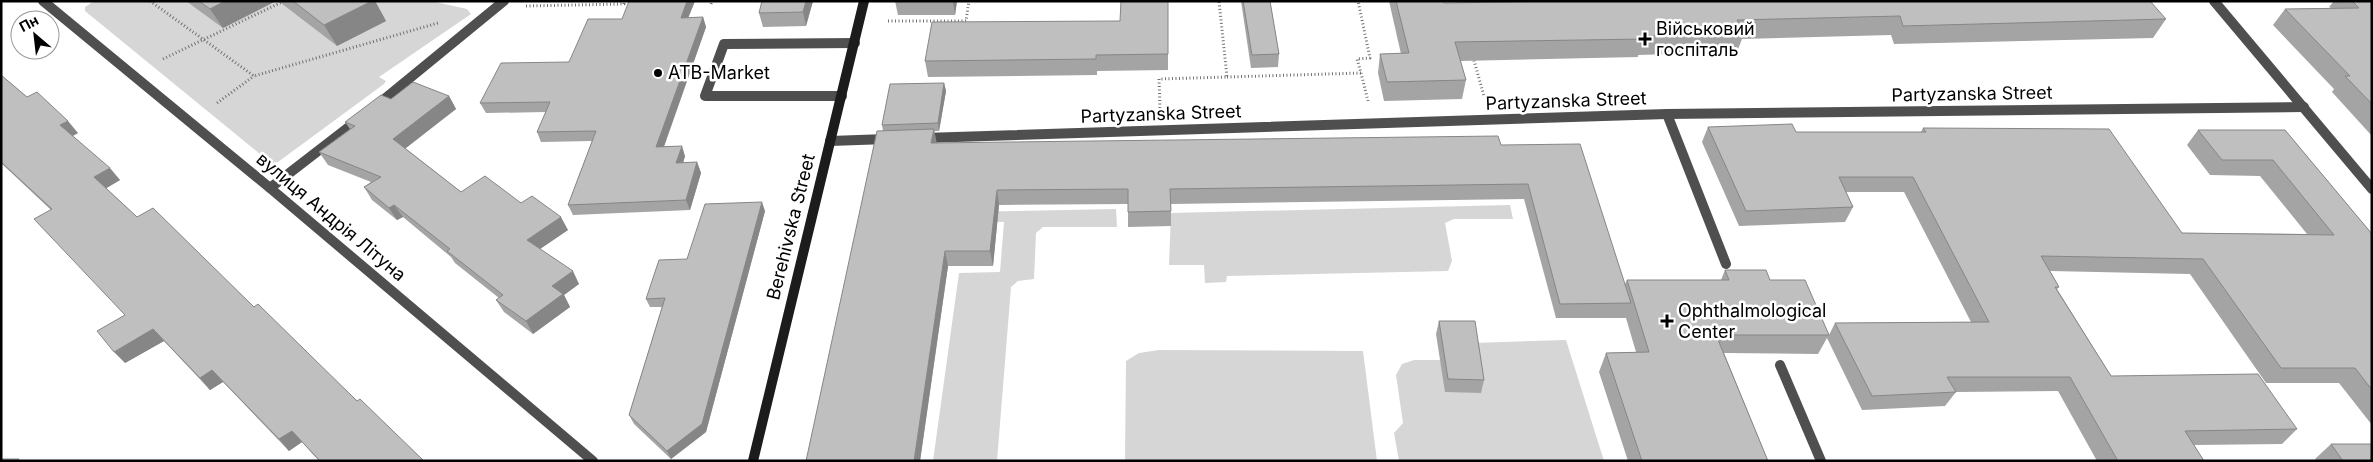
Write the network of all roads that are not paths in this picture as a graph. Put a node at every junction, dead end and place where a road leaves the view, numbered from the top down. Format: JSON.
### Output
{"nodes":[{"id":1,"x":43,"y":1,"type":"edge"},
{"id":2,"x":864,"y":1,"type":"edge"},
{"id":3,"x":2214,"y":1,"type":"edge"},
{"id":4,"x":502,"y":4,"type":"edge"},
{"id":5,"x":855,"y":43,"type":"junction"},
{"id":6,"x":842,"y":96,"type":"junction"},
{"id":7,"x":2304,"y":107,"type":"junction"},
{"id":8,"x":1667,"y":114,"type":"junction"},
{"id":9,"x":830,"y":141,"type":"junction"},
{"id":10,"x":270,"y":188,"type":"junction"},
{"id":11,"x":2372,"y":189,"type":"edge"},
{"id":12,"x":1726,"y":264,"type":"dead end"},
{"id":13,"x":1780,"y":366,"type":"dead end"},
{"id":14,"x":594,"y":461,"type":"edge"},
{"id":15,"x":753,"y":461,"type":"edge"},
{"id":16,"x":1821,"y":461,"type":"edge"}],
"edges":[{"from":1,"to":10,"type":"street","name":"вулиця Андрія Літуна"},
{"from":2,"to":5,"type":"main road","name":"Berehivska Street"},
{"from":3,"to":7,"type":"street"},
{"from":4,"to":10,"type":"street"},
{"from":5,"to":6,"type":"main road","name":"Berehivska Street"},
{"from":5,"to":6,"type":"street"},
{"from":6,"to":9,"type":"main road","name":"Berehivska Street"},
{"from":7,"to":8,"type":"street","name":"Partyzanska Street"},
{"from":7,"to":11,"type":"street"},
{"from":8,"to":9,"type":"street","name":"Partyzanska Street"},
{"from":8,"to":12,"type":"street"},
{"from":9,"to":15,"type":"main road","name":"Berehivska Street"},
{"from":10,"to":14,"type":"street","name":"вулиця Андрія Літуна"},
{"from":13,"to":16,"type":"street"}]}
